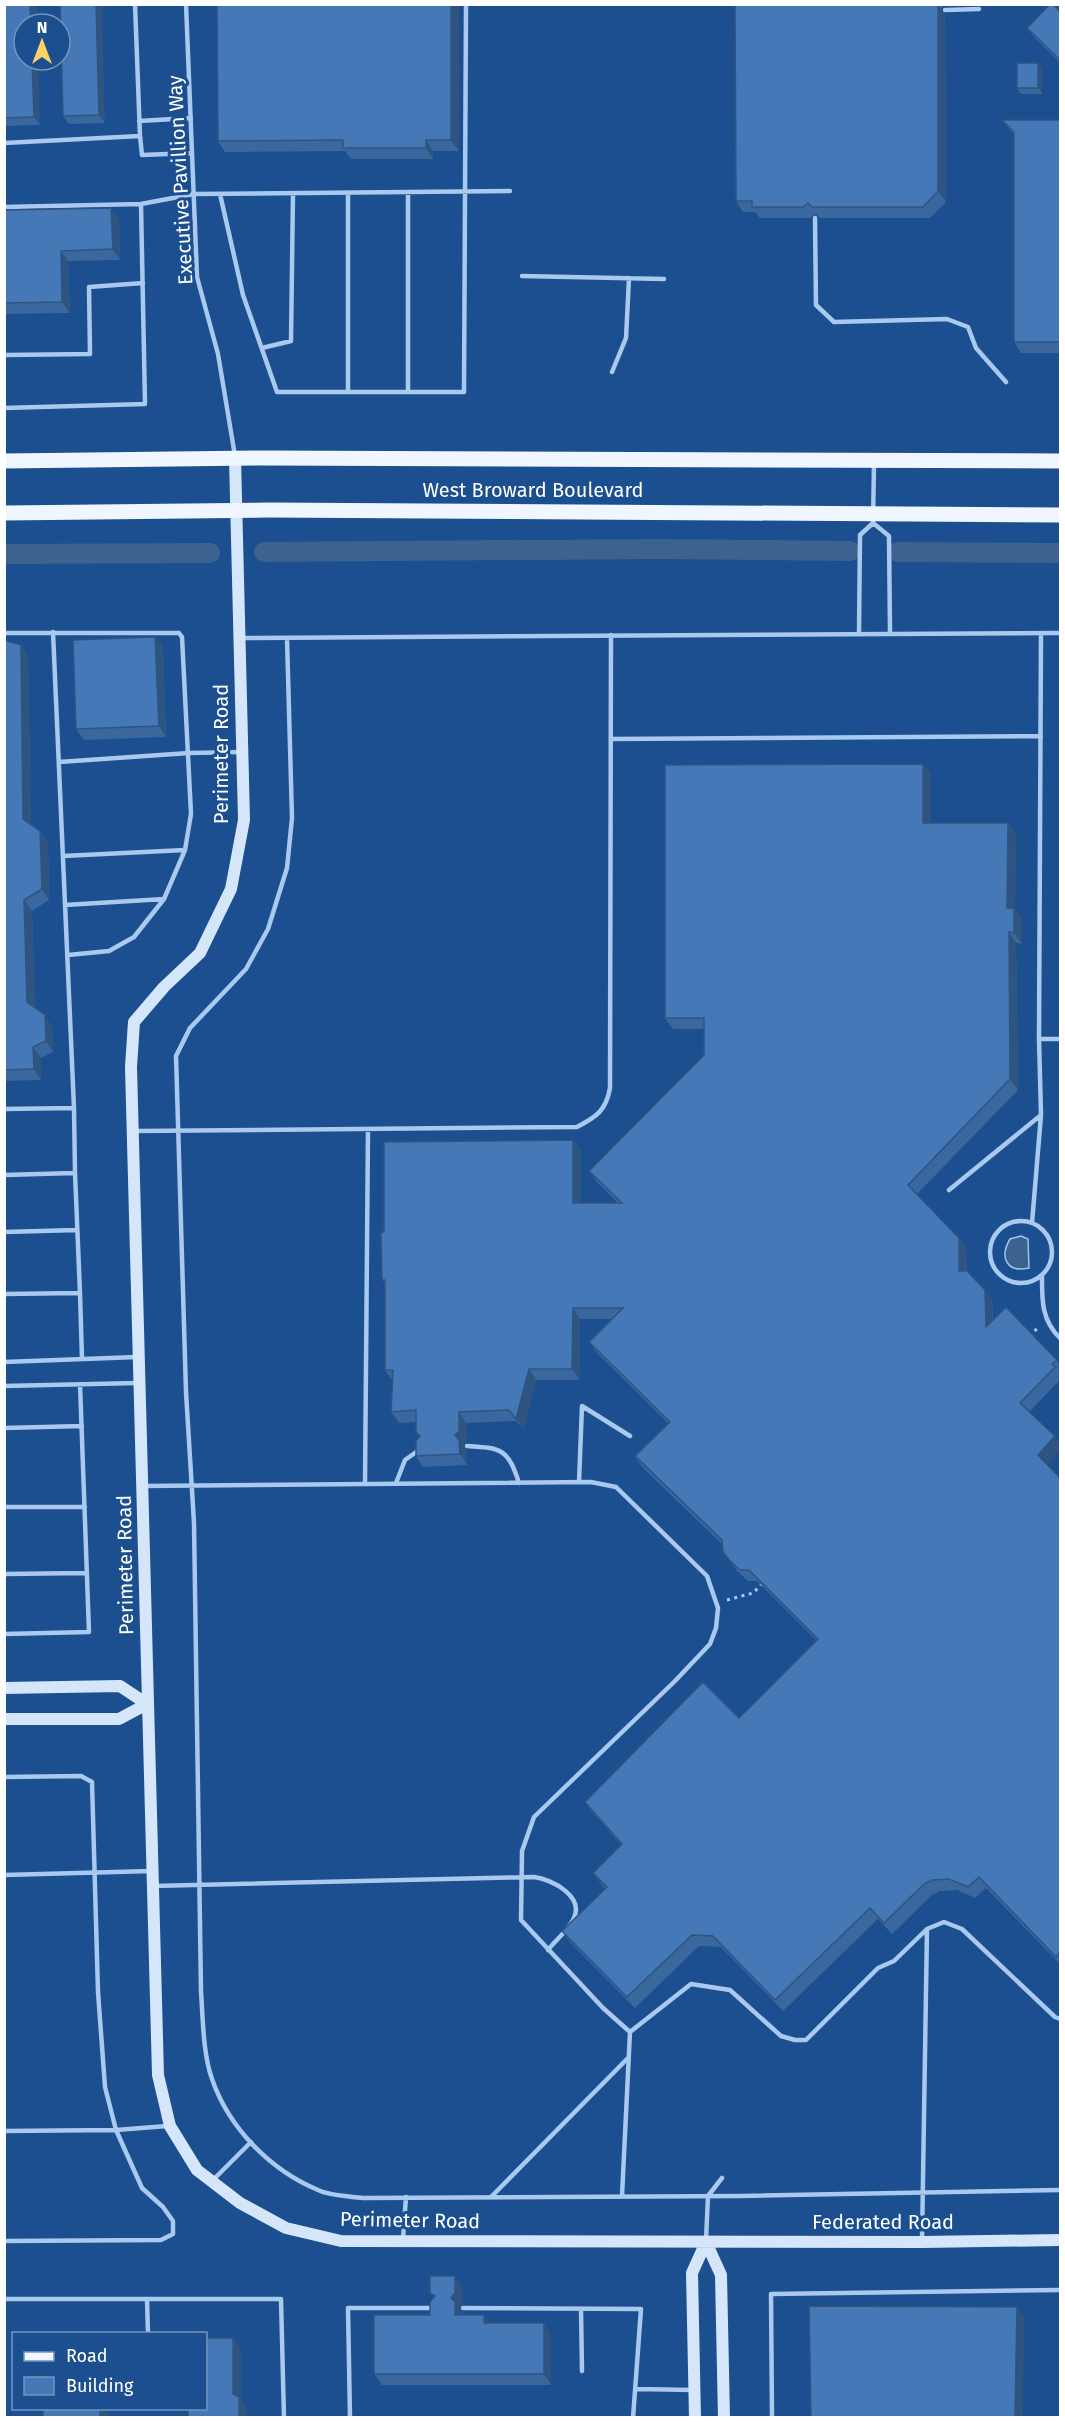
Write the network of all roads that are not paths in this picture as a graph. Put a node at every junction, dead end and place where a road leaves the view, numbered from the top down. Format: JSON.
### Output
{"nodes":[{"id":1,"x":135,"y":4,"type":"edge"},
{"id":2,"x":186,"y":4,"type":"edge"},
{"id":3,"x":466,"y":4,"type":"edge"},
{"id":4,"x":979,"y":9,"type":"dead end"},
{"id":5,"x":945,"y":10,"type":"dead end"},
{"id":6,"x":191,"y":118,"type":"junction"},
{"id":7,"x":139,"y":122,"type":"junction"},
{"id":8,"x":140,"y":136,"type":"junction"},
{"id":9,"x":4,"y":143,"type":"edge"},
{"id":10,"x":192,"y":153,"type":"junction"},
{"id":11,"x":466,"y":191,"type":"junction"},
{"id":12,"x":510,"y":191,"type":"dead end"},
{"id":13,"x":408,"y":192,"type":"junction"},
{"id":14,"x":293,"y":193,"type":"junction"},
{"id":15,"x":348,"y":193,"type":"junction"},
{"id":16,"x":194,"y":194,"type":"junction"},
{"id":17,"x":220,"y":194,"type":"junction"},
{"id":18,"x":141,"y":204,"type":"junction"},
{"id":19,"x":4,"y":207,"type":"edge"},
{"id":20,"x":815,"y":218,"type":"edge"},
{"id":21,"x":522,"y":276,"type":"dead end"},
{"id":22,"x":629,"y":278,"type":"junction"},
{"id":23,"x":664,"y":279,"type":"dead end"},
{"id":24,"x":143,"y":283,"type":"junction"},
{"id":25,"x":262,"y":348,"type":"junction"},
{"id":26,"x":4,"y":355,"type":"edge"},
{"id":27,"x":612,"y":372,"type":"dead end"},
{"id":28,"x":1006,"y":382,"type":"dead end"},
{"id":29,"x":348,"y":392,"type":"junction"},
{"id":30,"x":408,"y":392,"type":"junction"},
{"id":31,"x":4,"y":408,"type":"edge"},
{"id":32,"x":235,"y":458,"type":"junction"},
{"id":33,"x":4,"y":460,"type":"edge"},
{"id":34,"x":875,"y":460,"type":"junction"},
{"id":35,"x":1060,"y":460,"type":"edge"},
{"id":36,"x":236,"y":511,"type":"junction"},
{"id":37,"x":4,"y":513,"type":"edge"},
{"id":38,"x":1060,"y":514,"type":"edge"},
{"id":39,"x":873,"y":518,"type":"junction"},
{"id":40,"x":53,"y":632,"type":"junction"},
{"id":41,"x":4,"y":633,"type":"edge"},
{"id":42,"x":859,"y":633,"type":"junction"},
{"id":43,"x":890,"y":633,"type":"junction"},
{"id":44,"x":1041,"y":633,"type":"junction"},
{"id":45,"x":1060,"y":633,"type":"edge"},
{"id":46,"x":611,"y":635,"type":"junction"},
{"id":47,"x":239,"y":638,"type":"junction"},
{"id":48,"x":287,"y":638,"type":"junction"},
{"id":49,"x":1041,"y":736,"type":"junction"},
{"id":50,"x":611,"y":739,"type":"junction"},
{"id":51,"x":242,"y":752,"type":"junction"},
{"id":52,"x":189,"y":753,"type":"junction"},
{"id":53,"x":59,"y":762,"type":"junction"},
{"id":54,"x":185,"y":850,"type":"junction"},
{"id":55,"x":63,"y":856,"type":"junction"},
{"id":56,"x":164,"y":899,"type":"junction"},
{"id":57,"x":65,"y":905,"type":"junction"},
{"id":58,"x":68,"y":955,"type":"junction"},
{"id":59,"x":1039,"y":1039,"type":"junction"},
{"id":60,"x":1060,"y":1039,"type":"edge"},
{"id":61,"x":74,"y":1108,"type":"junction"},
{"id":62,"x":4,"y":1109,"type":"edge"},
{"id":63,"x":1041,"y":1115,"type":"junction"},
{"id":64,"x":368,"y":1129,"type":"junction"},
{"id":65,"x":178,"y":1130,"type":"junction"},
{"id":66,"x":133,"y":1131,"type":"junction"},
{"id":67,"x":75,"y":1173,"type":"junction"},
{"id":68,"x":4,"y":1175,"type":"edge"},
{"id":69,"x":950,"y":1190,"type":"dead end"},
{"id":70,"x":1032,"y":1223,"type":"junction"},
{"id":71,"x":77,"y":1230,"type":"junction"},
{"id":72,"x":4,"y":1232,"type":"edge"},
{"id":73,"x":1042,"y":1275,"type":"junction"},
{"id":74,"x":80,"y":1293,"type":"junction"},
{"id":75,"x":4,"y":1294,"type":"edge"},
{"id":76,"x":1060,"y":1338,"type":"edge"},
{"id":77,"x":139,"y":1357,"type":"junction"},
{"id":78,"x":82,"y":1359,"type":"junction"},
{"id":79,"x":4,"y":1362,"type":"edge"},
{"id":80,"x":139,"y":1383,"type":"junction"},
{"id":81,"x":80,"y":1384,"type":"junction"},
{"id":82,"x":4,"y":1386,"type":"edge"},
{"id":83,"x":82,"y":1426,"type":"junction"},
{"id":84,"x":4,"y":1428,"type":"edge"},
{"id":85,"x":630,"y":1436,"type":"dead end"},
{"id":86,"x":423,"y":1446,"type":"edge"},
{"id":87,"x":467,"y":1446,"type":"dead end"},
{"id":88,"x":579,"y":1482,"type":"junction"},
{"id":89,"x":396,"y":1483,"type":"junction"},
{"id":90,"x":519,"y":1483,"type":"junction"},
{"id":91,"x":365,"y":1484,"type":"junction"},
{"id":92,"x":142,"y":1486,"type":"junction"},
{"id":93,"x":192,"y":1486,"type":"junction"},
{"id":94,"x":4,"y":1507,"type":"edge"},
{"id":95,"x":85,"y":1507,"type":"junction"},
{"id":96,"x":87,"y":1573,"type":"junction"},
{"id":97,"x":4,"y":1574,"type":"edge"},
{"id":98,"x":4,"y":1634,"type":"edge"},
{"id":99,"x":4,"y":1688,"type":"edge"},
{"id":100,"x":147,"y":1704,"type":"junction"},
{"id":101,"x":4,"y":1719,"type":"edge"},
{"id":102,"x":4,"y":1777,"type":"edge"},
{"id":103,"x":153,"y":1871,"type":"junction"},
{"id":104,"x":94,"y":1873,"type":"junction"},
{"id":105,"x":4,"y":1875,"type":"edge"},
{"id":106,"x":522,"y":1878,"type":"junction"},
{"id":107,"x":198,"y":1884,"type":"junction"},
{"id":108,"x":153,"y":1886,"type":"junction"},
{"id":109,"x":927,"y":1929,"type":"junction"},
{"id":110,"x":549,"y":1950,"type":"junction"},
{"id":111,"x":1060,"y":2019,"type":"edge"},
{"id":112,"x":630,"y":2032,"type":"junction"},
{"id":113,"x":628,"y":2058,"type":"junction"},
{"id":114,"x":170,"y":2126,"type":"junction"},
{"id":115,"x":116,"y":2130,"type":"junction"},
{"id":116,"x":4,"y":2131,"type":"edge"},
{"id":117,"x":251,"y":2142,"type":"junction"},
{"id":118,"x":722,"y":2178,"type":"dead end"},
{"id":119,"x":212,"y":2181,"type":"junction"},
{"id":120,"x":1060,"y":2190,"type":"edge"},
{"id":121,"x":923,"y":2192,"type":"junction"},
{"id":122,"x":622,"y":2196,"type":"junction"},
{"id":123,"x":708,"y":2196,"type":"junction"},
{"id":124,"x":406,"y":2197,"type":"junction"},
{"id":125,"x":490,"y":2197,"type":"junction"},
{"id":126,"x":1060,"y":2240,"type":"edge"},
{"id":127,"x":4,"y":2241,"type":"edge"},
{"id":128,"x":403,"y":2242,"type":"junction"},
{"id":129,"x":706,"y":2242,"type":"junction"},
{"id":130,"x":922,"y":2242,"type":"junction"},
{"id":131,"x":1060,"y":2290,"type":"edge"},
{"id":132,"x":4,"y":2299,"type":"edge"},
{"id":133,"x":147,"y":2299,"type":"junction"},
{"id":134,"x":438,"y":2308,"type":"edge"},
{"id":135,"x":463,"y":2308,"type":"dead end"},
{"id":136,"x":581,"y":2309,"type":"junction"},
{"id":137,"x":148,"y":2332,"type":"edge"},
{"id":138,"x":582,"y":2371,"type":"dead end"},
{"id":139,"x":636,"y":2389,"type":"junction"},
{"id":140,"x":695,"y":2390,"type":"junction"},
{"id":141,"x":284,"y":2418,"type":"edge"},
{"id":142,"x":350,"y":2418,"type":"edge"},
{"id":143,"x":633,"y":2418,"type":"edge"},
{"id":144,"x":695,"y":2418,"type":"edge"},
{"id":145,"x":724,"y":2418,"type":"edge"},
{"id":146,"x":772,"y":2418,"type":"edge"}],
"edges":[{"from":1,"to":7,"type":"lane"},
{"from":2,"to":6,"type":"lane","name":"Executive Pavillion Way"},
{"from":3,"to":11,"type":"lane"},
{"from":4,"to":5,"type":"lane"},
{"from":6,"to":7,"type":"lane"},
{"from":6,"to":10,"type":"lane","name":"Executive Pavillion Way"},
{"from":7,"to":8,"type":"lane"},
{"from":8,"to":9,"type":"lane"},
{"from":8,"to":10,"type":"lane"},
{"from":10,"to":16,"type":"lane","name":"Executive Pavillion Way"},
{"from":11,"to":12,"type":"lane"},
{"from":11,"to":13,"type":"lane"},
{"from":11,"to":30,"type":"lane"},
{"from":13,"to":15,"type":"lane"},
{"from":13,"to":30,"type":"lane"},
{"from":14,"to":15,"type":"lane"},
{"from":14,"to":17,"type":"lane"},
{"from":14,"to":25,"type":"lane"},
{"from":15,"to":29,"type":"lane"},
{"from":16,"to":17,"type":"lane"},
{"from":16,"to":18,"type":"lane"},
{"from":16,"to":32,"type":"lane","name":"Executive Pavillion Way"},
{"from":17,"to":25,"type":"lane"},
{"from":18,"to":19,"type":"lane"},
{"from":18,"to":24,"type":"lane"},
{"from":20,"to":28,"type":"lane"},
{"from":21,"to":22,"type":"lane"},
{"from":22,"to":23,"type":"lane"},
{"from":22,"to":27,"type":"lane"},
{"from":24,"to":26,"type":"lane"},
{"from":24,"to":31,"type":"lane"},
{"from":25,"to":29,"type":"lane"},
{"from":29,"to":30,"type":"lane"},
{"from":32,"to":33,"type":"main road","name":"West Broward Boulevard"},
{"from":32,"to":34,"type":"main road","name":"West Broward Boulevard"},
{"from":32,"to":36,"type":"street","name":"Perimeter Road"},
{"from":34,"to":35,"type":"main road","name":"West Broward Boulevard"},
{"from":34,"to":39,"type":"lane"},
{"from":36,"to":37,"type":"main road","name":"West Broward Boulevard"},
{"from":36,"to":39,"type":"main road","name":"West Broward Boulevard"},
{"from":36,"to":47,"type":"street","name":"Perimeter Road"},
{"from":38,"to":39,"type":"main road","name":"West Broward Boulevard"},
{"from":39,"to":42,"type":"lane"},
{"from":39,"to":43,"type":"lane"},
{"from":40,"to":41,"type":"lane"},
{"from":40,"to":52,"type":"lane"},
{"from":40,"to":53,"type":"lane"},
{"from":42,"to":43,"type":"lane"},
{"from":42,"to":46,"type":"lane"},
{"from":43,"to":44,"type":"lane"},
{"from":44,"to":45,"type":"lane"},
{"from":44,"to":49,"type":"lane"},
{"from":46,"to":48,"type":"lane"},
{"from":46,"to":50,"type":"lane"},
{"from":47,"to":48,"type":"lane"},
{"from":47,"to":51,"type":"street","name":"Perimeter Road"},
{"from":48,"to":65,"type":"lane"},
{"from":49,"to":50,"type":"lane"},
{"from":49,"to":59,"type":"lane"},
{"from":50,"to":64,"type":"lane"},
{"from":51,"to":52,"type":"lane"},
{"from":51,"to":66,"type":"street","name":"Perimeter Road"},
{"from":52,"to":53,"type":"lane"},
{"from":52,"to":54,"type":"lane"},
{"from":53,"to":55,"type":"lane"},
{"from":54,"to":55,"type":"lane"},
{"from":54,"to":56,"type":"lane"},
{"from":55,"to":57,"type":"lane"},
{"from":56,"to":57,"type":"lane"},
{"from":56,"to":58,"type":"lane"},
{"from":57,"to":58,"type":"lane"},
{"from":58,"to":61,"type":"lane"},
{"from":59,"to":60,"type":"lane"},
{"from":59,"to":63,"type":"lane"},
{"from":61,"to":62,"type":"lane"},
{"from":61,"to":67,"type":"lane"},
{"from":63,"to":69,"type":"lane"},
{"from":63,"to":70,"type":"lane"},
{"from":64,"to":65,"type":"lane"},
{"from":64,"to":91,"type":"lane"},
{"from":65,"to":66,"type":"lane"},
{"from":65,"to":93,"type":"lane"},
{"from":66,"to":77,"type":"street","name":"Perimeter Road"},
{"from":67,"to":68,"type":"lane"},
{"from":67,"to":71,"type":"lane"},
{"from":70,"to":73,"type":"lane"},
{"from":70,"to":73,"type":"lane"},
{"from":71,"to":72,"type":"lane"},
{"from":71,"to":74,"type":"lane"},
{"from":73,"to":76,"type":"lane"},
{"from":74,"to":75,"type":"lane"},
{"from":74,"to":78,"type":"lane"},
{"from":77,"to":78,"type":"lane"},
{"from":77,"to":80,"type":"street","name":"Perimeter Road"},
{"from":78,"to":79,"type":"lane"},
{"from":80,"to":81,"type":"lane"},
{"from":80,"to":92,"type":"street","name":"Perimeter Road"},
{"from":81,"to":82,"type":"lane"},
{"from":81,"to":83,"type":"lane"},
{"from":83,"to":84,"type":"lane"},
{"from":83,"to":95,"type":"lane"},
{"from":85,"to":88,"type":"lane"},
{"from":86,"to":89,"type":"lane"},
{"from":87,"to":90,"type":"lane"},
{"from":88,"to":90,"type":"lane"},
{"from":88,"to":106,"type":"lane"},
{"from":89,"to":90,"type":"lane"},
{"from":89,"to":91,"type":"lane"},
{"from":91,"to":93,"type":"lane"},
{"from":92,"to":93,"type":"lane"},
{"from":92,"to":100,"type":"street","name":"Perimeter Road"},
{"from":93,"to":107,"type":"lane"},
{"from":94,"to":95,"type":"lane"},
{"from":95,"to":96,"type":"lane"},
{"from":96,"to":97,"type":"lane"},
{"from":96,"to":98,"type":"lane"},
{"from":99,"to":100,"type":"street"},
{"from":100,"to":101,"type":"street"},
{"from":100,"to":103,"type":"street","name":"Perimeter Road"},
{"from":102,"to":104,"type":"lane"},
{"from":103,"to":104,"type":"lane"},
{"from":103,"to":108,"type":"street","name":"Perimeter Road"},
{"from":104,"to":105,"type":"lane"},
{"from":104,"to":115,"type":"lane"},
{"from":106,"to":107,"type":"lane"},
{"from":106,"to":110,"type":"lane"},
{"from":106,"to":110,"type":"lane"},
{"from":107,"to":108,"type":"lane"},
{"from":107,"to":117,"type":"lane"},
{"from":108,"to":114,"type":"street","name":"Perimeter Road"},
{"from":109,"to":111,"type":"lane"},
{"from":109,"to":112,"type":"lane"},
{"from":109,"to":121,"type":"lane"},
{"from":110,"to":112,"type":"lane"},
{"from":112,"to":113,"type":"lane"},
{"from":113,"to":122,"type":"lane"},
{"from":113,"to":125,"type":"lane"},
{"from":114,"to":115,"type":"lane"},
{"from":114,"to":119,"type":"street","name":"Perimeter Road"},
{"from":115,"to":116,"type":"lane"},
{"from":115,"to":127,"type":"lane"},
{"from":117,"to":119,"type":"lane"},
{"from":117,"to":124,"type":"lane"},
{"from":118,"to":123,"type":"lane"},
{"from":119,"to":128,"type":"street","name":"Perimeter Road"},
{"from":120,"to":121,"type":"lane"},
{"from":121,"to":123,"type":"lane"},
{"from":121,"to":130,"type":"lane"},
{"from":122,"to":123,"type":"lane"},
{"from":122,"to":125,"type":"lane"},
{"from":123,"to":129,"type":"lane"},
{"from":124,"to":125,"type":"lane"},
{"from":124,"to":128,"type":"lane"},
{"from":126,"to":130,"type":"street","name":"Federated Road"},
{"from":128,"to":129,"type":"street","name":"Perimeter Road"},
{"from":129,"to":130,"type":"street","name":"Federated Road"},
{"from":129,"to":140,"type":"street"},
{"from":129,"to":145,"type":"street"},
{"from":131,"to":146,"type":"lane"},
{"from":132,"to":133,"type":"lane"},
{"from":133,"to":137,"type":"lane"},
{"from":133,"to":141,"type":"lane"},
{"from":134,"to":142,"type":"lane"},
{"from":135,"to":136,"type":"lane"},
{"from":136,"to":138,"type":"lane"},
{"from":136,"to":139,"type":"lane"},
{"from":139,"to":140,"type":"lane"},
{"from":139,"to":143,"type":"lane"},
{"from":140,"to":144,"type":"street"}]}
